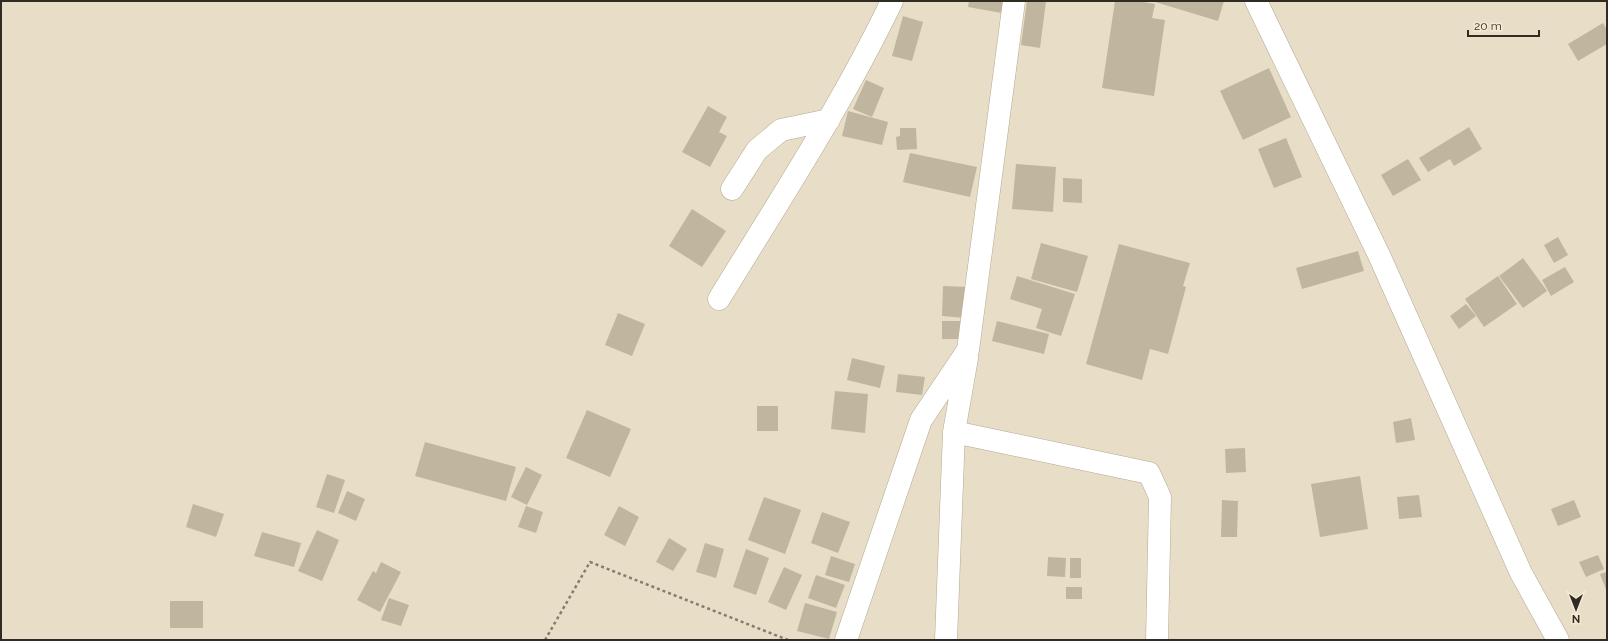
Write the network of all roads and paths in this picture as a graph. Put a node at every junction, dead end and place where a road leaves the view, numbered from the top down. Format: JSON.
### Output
{"nodes":[{"id":1,"x":892,"y":1,"type":"edge"},
{"id":2,"x":1014,"y":1,"type":"edge"},
{"id":3,"x":1256,"y":1,"type":"edge"},
{"id":4,"x":829,"y":120,"type":"junction"},
{"id":5,"x":732,"y":188,"type":"dead end"},
{"id":6,"x":719,"y":299,"type":"dead end"},
{"id":7,"x":968,"y":350,"type":"junction"},
{"id":8,"x":954,"y":432,"type":"junction"},
{"id":9,"x":545,"y":640,"type":"edge"},
{"id":10,"x":788,"y":640,"type":"edge"},
{"id":11,"x":846,"y":640,"type":"edge"},
{"id":12,"x":946,"y":640,"type":"edge"},
{"id":13,"x":1157,"y":640,"type":"edge"},
{"id":14,"x":1558,"y":640,"type":"edge"}],
"edges":[{"from":1,"to":4,"type":"street"},
{"from":2,"to":7,"type":"street"},
{"from":3,"to":14,"type":"street"},
{"from":4,"to":5,"type":"street"},
{"from":4,"to":6,"type":"street"},
{"from":7,"to":8,"type":"street"},
{"from":7,"to":11,"type":"street"},
{"from":8,"to":12,"type":"street"},
{"from":8,"to":13,"type":"street"},
{"from":9,"to":10,"type":"path"}]}
